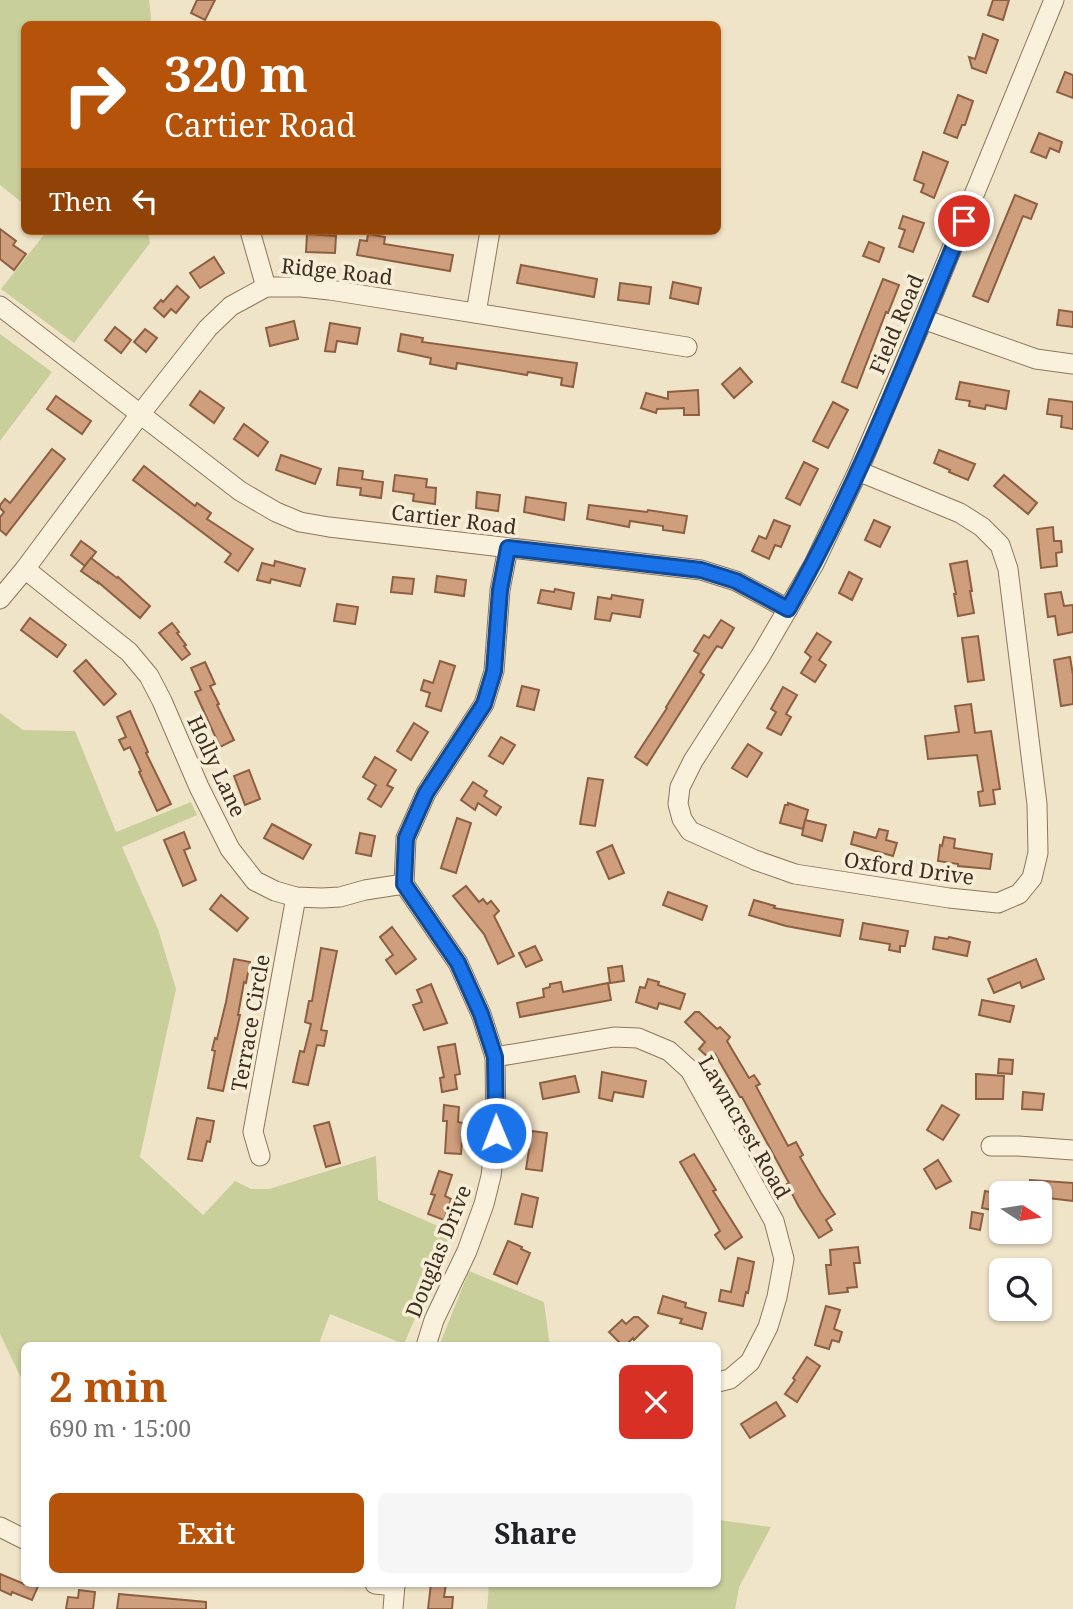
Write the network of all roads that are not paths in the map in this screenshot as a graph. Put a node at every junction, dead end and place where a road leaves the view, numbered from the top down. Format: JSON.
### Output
{"nodes":[{"id":1,"x":1054,"y":0,"type":"edge"},
{"id":2,"x":251,"y":235,"type":"edge"},
{"id":3,"x":490,"y":235,"type":"edge"},
{"id":4,"x":266,"y":287,"type":"junction"},
{"id":5,"x":0,"y":306,"type":"edge"},
{"id":6,"x":476,"y":313,"type":"junction"},
{"id":7,"x":923,"y":319,"type":"junction"},
{"id":8,"x":687,"y":348,"type":"dead end"},
{"id":9,"x":1073,"y":365,"type":"edge"},
{"id":10,"x":141,"y":413,"type":"junction"},
{"id":11,"x":858,"y":471,"type":"junction"},
{"id":12,"x":508,"y":548,"type":"junction"},
{"id":13,"x":25,"y":569,"type":"junction"},
{"id":14,"x":0,"y":600,"type":"edge"},
{"id":15,"x":788,"y":609,"type":"junction"},
{"id":16,"x":404,"y":884,"type":"junction"},
{"id":17,"x":296,"y":897,"type":"junction"},
{"id":18,"x":495,"y":1057,"type":"junction"},
{"id":19,"x":991,"y":1146,"type":"dead end"},
{"id":20,"x":1073,"y":1150,"type":"edge"},
{"id":21,"x":260,"y":1156,"type":"dead end"},
{"id":22,"x":427,"y":1342,"type":"edge"},
{"id":23,"x":721,"y":1381,"type":"edge"},
{"id":24,"x":0,"y":1527,"type":"edge"},
{"id":25,"x":21,"y":1538,"type":"edge"},
{"id":26,"x":389,"y":1587,"type":"edge"},
{"id":27,"x":393,"y":1609,"type":"edge"}],
"edges":[{"from":1,"to":7,"type":"street","name":"Field Road"},
{"from":2,"to":4,"type":"street"},
{"from":3,"to":6,"type":"street"},
{"from":4,"to":6,"type":"street","name":"Ridge Road"},
{"from":4,"to":10,"type":"street","name":"Ridge Road"},
{"from":5,"to":10,"type":"street","name":"Cartier Road"},
{"from":6,"to":8,"type":"street","name":"Ridge Road"},
{"from":7,"to":9,"type":"street"},
{"from":7,"to":11,"type":"street","name":"Field Road"},
{"from":10,"to":12,"type":"street","name":"Cartier Road"},
{"from":10,"to":13,"type":"street","name":"Ridge Road"},
{"from":11,"to":15,"type":"street","name":"Oxford Drive"},
{"from":11,"to":15,"type":"street","name":"Oxford Drive"},
{"from":12,"to":15,"type":"street","name":"Cartier Road"},
{"from":12,"to":16,"type":"street"},
{"from":13,"to":14,"type":"street","name":"Ridge Road"},
{"from":13,"to":17,"type":"street","name":"Holly Lane"},
{"from":16,"to":17,"type":"street","name":"Holly Lane"},
{"from":16,"to":18,"type":"street","name":"Douglas Drive"},
{"from":17,"to":21,"type":"street","name":"Terrace Circle"},
{"from":18,"to":22,"type":"street","name":"Douglas Drive"},
{"from":18,"to":23,"type":"street","name":"Lawncrest Road"},
{"from":19,"to":20,"type":"street"},
{"from":24,"to":25,"type":"street"},
{"from":26,"to":27,"type":"street"}]}
